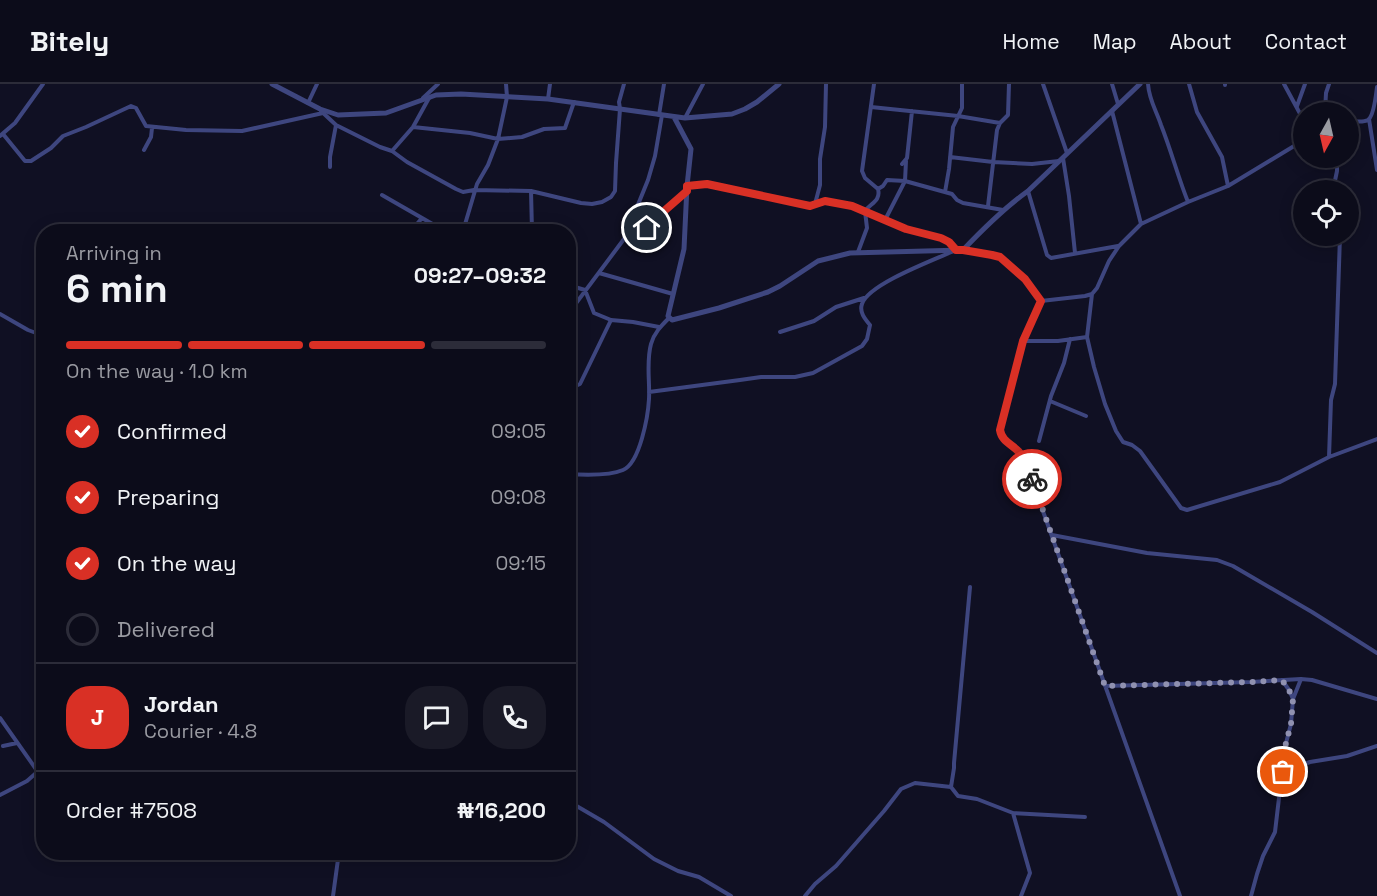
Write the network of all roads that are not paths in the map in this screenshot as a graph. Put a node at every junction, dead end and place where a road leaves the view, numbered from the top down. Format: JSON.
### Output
{"nodes":[{"id":1,"x":43,"y":84,"type":"edge"},
{"id":2,"x":272,"y":84,"type":"edge"},
{"id":3,"x":317,"y":84,"type":"edge"},
{"id":4,"x":438,"y":84,"type":"edge"},
{"id":5,"x":506,"y":84,"type":"edge"},
{"id":6,"x":550,"y":84,"type":"edge"},
{"id":7,"x":624,"y":84,"type":"edge"},
{"id":8,"x":664,"y":84,"type":"edge"},
{"id":9,"x":703,"y":84,"type":"edge"},
{"id":10,"x":779,"y":84,"type":"edge"},
{"id":11,"x":826,"y":84,"type":"edge"},
{"id":12,"x":874,"y":84,"type":"edge"},
{"id":13,"x":962,"y":84,"type":"edge"},
{"id":14,"x":1009,"y":84,"type":"edge"},
{"id":15,"x":1043,"y":84,"type":"edge"},
{"id":16,"x":1112,"y":84,"type":"edge"},
{"id":17,"x":1140,"y":84,"type":"edge"},
{"id":18,"x":1148,"y":84,"type":"edge"},
{"id":19,"x":1189,"y":84,"type":"edge"},
{"id":20,"x":1284,"y":84,"type":"edge"},
{"id":21,"x":1305,"y":84,"type":"edge"},
{"id":22,"x":1329,"y":84,"type":"edge"},
{"id":23,"x":1377,"y":87,"type":"edge"},
{"id":24,"x":507,"y":97,"type":"junction"},
{"id":25,"x":426,"y":98,"type":"junction"},
{"id":26,"x":548,"y":99,"type":"junction"},
{"id":27,"x":574,"y":102,"type":"junction"},
{"id":28,"x":1294,"y":102,"type":"edge"},
{"id":29,"x":1299,"y":102,"type":"edge"},
{"id":30,"x":1326,"y":102,"type":"edge"},
{"id":31,"x":308,"y":103,"type":"junction"},
{"id":32,"x":1118,"y":104,"type":"junction"},
{"id":33,"x":871,"y":107,"type":"junction"},
{"id":34,"x":620,"y":109,"type":"junction"},
{"id":35,"x":1112,"y":110,"type":"junction"},
{"id":36,"x":322,"y":111,"type":"junction"},
{"id":37,"x":912,"y":111,"type":"junction"},
{"id":38,"x":660,"y":115,"type":"junction"},
{"id":39,"x":958,"y":116,"type":"junction"},
{"id":40,"x":674,"y":117,"type":"junction"},
{"id":41,"x":685,"y":118,"type":"junction"},
{"id":42,"x":1369,"y":119,"type":"junction"},
{"id":43,"x":1359,"y":121,"type":"edge"},
{"id":44,"x":1000,"y":123,"type":"junction"},
{"id":45,"x":336,"y":125,"type":"junction"},
{"id":46,"x":413,"y":127,"type":"junction"},
{"id":47,"x":152,"y":128,"type":"junction"},
{"id":48,"x":1,"y":135,"type":"edge"},
{"id":49,"x":498,"y":139,"type":"junction"},
{"id":50,"x":1293,"y":147,"type":"edge"},
{"id":51,"x":144,"y":150,"type":"dead end"},
{"id":52,"x":392,"y":151,"type":"junction"},
{"id":53,"x":950,"y":157,"type":"junction"},
{"id":54,"x":1063,"y":157,"type":"junction"},
{"id":55,"x":993,"y":162,"type":"junction"},
{"id":56,"x":330,"y":167,"type":"dead end"},
{"id":57,"x":1377,"y":170,"type":"edge"},
{"id":58,"x":905,"y":181,"type":"junction"},
{"id":59,"x":1228,"y":186,"type":"junction"},
{"id":60,"x":687,"y":188,"type":"junction"},
{"id":61,"x":878,"y":189,"type":"junction"},
{"id":62,"x":474,"y":190,"type":"junction"},
{"id":63,"x":531,"y":191,"type":"junction"},
{"id":64,"x":1028,"y":191,"type":"junction"},
{"id":65,"x":945,"y":192,"type":"junction"},
{"id":66,"x":382,"y":195,"type":"dead end"},
{"id":67,"x":817,"y":197,"type":"junction"},
{"id":68,"x":823,"y":201,"type":"junction"},
{"id":69,"x":1188,"y":202,"type":"junction"},
{"id":70,"x":815,"y":205,"type":"junction"},
{"id":71,"x":988,"y":206,"type":"junction"},
{"id":72,"x":1003,"y":210,"type":"junction"},
{"id":73,"x":865,"y":211,"type":"junction"},
{"id":74,"x":422,"y":218,"type":"junction"},
{"id":75,"x":885,"y":220,"type":"junction"},
{"id":76,"x":417,"y":224,"type":"edge"},
{"id":77,"x":432,"y":224,"type":"edge"},
{"id":78,"x":464,"y":224,"type":"edge"},
{"id":79,"x":532,"y":224,"type":"edge"},
{"id":80,"x":1141,"y":224,"type":"junction"},
{"id":81,"x":626,"y":233,"type":"junction"},
{"id":82,"x":1119,"y":246,"type":"junction"},
{"id":83,"x":1340,"y":246,"type":"edge"},
{"id":84,"x":959,"y":250,"type":"junction"},
{"id":85,"x":858,"y":252,"type":"junction"},
{"id":86,"x":1075,"y":253,"type":"junction"},
{"id":87,"x":599,"y":273,"type":"junction"},
{"id":88,"x":576,"y":287,"type":"edge"},
{"id":89,"x":585,"y":290,"type":"junction"},
{"id":90,"x":673,"y":294,"type":"junction"},
{"id":91,"x":1092,"y":294,"type":"junction"},
{"id":92,"x":865,"y":298,"type":"junction"},
{"id":93,"x":1041,"y":301,"type":"junction"},
{"id":94,"x":576,"y":303,"type":"edge"},
{"id":95,"x":0,"y":314,"type":"edge"},
{"id":96,"x":669,"y":318,"type":"junction"},
{"id":97,"x":611,"y":320,"type":"junction"},
{"id":98,"x":659,"y":327,"type":"junction"},
{"id":99,"x":780,"y":332,"type":"dead end"},
{"id":100,"x":36,"y":333,"type":"edge"},
{"id":101,"x":1087,"y":337,"type":"junction"},
{"id":102,"x":1070,"y":339,"type":"junction"},
{"id":103,"x":1023,"y":341,"type":"junction"},
{"id":104,"x":576,"y":385,"type":"edge"},
{"id":105,"x":649,"y":392,"type":"junction"},
{"id":106,"x":1050,"y":401,"type":"junction"},
{"id":107,"x":1086,"y":416,"type":"dead end"},
{"id":108,"x":1377,"y":440,"type":"edge"},
{"id":109,"x":1039,"y":441,"type":"dead end"},
{"id":110,"x":1329,"y":458,"type":"junction"},
{"id":111,"x":576,"y":474,"type":"edge"},
{"id":112,"x":1051,"y":535,"type":"junction"},
{"id":113,"x":970,"y":587,"type":"dead end"},
{"id":114,"x":1377,"y":653,"type":"edge"},
{"id":115,"x":1301,"y":679,"type":"junction"},
{"id":116,"x":1282,"y":680,"type":"junction"},
{"id":117,"x":1105,"y":686,"type":"junction"},
{"id":118,"x":1293,"y":699,"type":"junction"},
{"id":119,"x":1377,"y":699,"type":"edge"},
{"id":120,"x":0,"y":718,"type":"edge"},
{"id":121,"x":17,"y":743,"type":"junction"},
{"id":122,"x":3,"y":746,"type":"dead end"},
{"id":123,"x":1377,"y":746,"type":"edge"},
{"id":124,"x":36,"y":769,"type":"edge"},
{"id":125,"x":1283,"y":772,"type":"junction"},
{"id":126,"x":36,"y":774,"type":"edge"},
{"id":127,"x":951,"y":787,"type":"junction"},
{"id":128,"x":0,"y":795,"type":"edge"},
{"id":129,"x":576,"y":806,"type":"edge"},
{"id":130,"x":1013,"y":813,"type":"junction"},
{"id":131,"x":1085,"y":817,"type":"dead end"},
{"id":132,"x":338,"y":860,"type":"edge"},
{"id":133,"x":333,"y":896,"type":"edge"},
{"id":134,"x":731,"y":896,"type":"edge"},
{"id":135,"x":806,"y":896,"type":"edge"},
{"id":136,"x":1021,"y":896,"type":"edge"},
{"id":137,"x":1180,"y":896,"type":"edge"},
{"id":138,"x":1251,"y":896,"type":"edge"}],
"edges":[{"from":1,"to":48,"type":"street"},
{"from":2,"to":31,"type":"street"},
{"from":3,"to":31,"type":"street"},
{"from":4,"to":25,"type":"street"},
{"from":5,"to":24,"type":"street"},
{"from":6,"to":26,"type":"street"},
{"from":7,"to":34,"type":"street"},
{"from":8,"to":38,"type":"street"},
{"from":9,"to":41,"type":"street"},
{"from":10,"to":41,"type":"street"},
{"from":11,"to":67,"type":"street"},
{"from":12,"to":33,"type":"street"},
{"from":13,"to":39,"type":"street"},
{"from":14,"to":44,"type":"street"},
{"from":15,"to":54,"type":"street"},
{"from":16,"to":32,"type":"street"},
{"from":17,"to":32,"type":"street"},
{"from":18,"to":69,"type":"street"},
{"from":19,"to":59,"type":"street"},
{"from":20,"to":28,"type":"street"},
{"from":21,"to":29,"type":"street"},
{"from":22,"to":30,"type":"street"},
{"from":23,"to":42,"type":"street"},
{"from":24,"to":25,"type":"street"},
{"from":24,"to":26,"type":"street"},
{"from":24,"to":49,"type":"street"},
{"from":25,"to":36,"type":"street"},
{"from":25,"to":46,"type":"street"},
{"from":26,"to":27,"type":"street"},
{"from":27,"to":34,"type":"street"},
{"from":27,"to":49,"type":"street"},
{"from":31,"to":36,"type":"street"},
{"from":32,"to":35,"type":"street"},
{"from":33,"to":37,"type":"street"},
{"from":33,"to":61,"type":"street"},
{"from":34,"to":38,"type":"street"},
{"from":34,"to":63,"type":"street"},
{"from":35,"to":54,"type":"street"},
{"from":35,"to":80,"type":"street"},
{"from":36,"to":45,"type":"street"},
{"from":36,"to":47,"type":"street"},
{"from":37,"to":39,"type":"street"},
{"from":37,"to":58,"type":"street"},
{"from":38,"to":40,"type":"street"},
{"from":38,"to":81,"type":"street"},
{"from":39,"to":44,"type":"street"},
{"from":39,"to":53,"type":"street"},
{"from":40,"to":41,"type":"street"},
{"from":40,"to":60,"type":"street"},
{"from":42,"to":43,"type":"street"},
{"from":42,"to":57,"type":"street"},
{"from":44,"to":55,"type":"street"},
{"from":45,"to":52,"type":"street"},
{"from":45,"to":56,"type":"street"},
{"from":46,"to":49,"type":"street"},
{"from":46,"to":52,"type":"street"},
{"from":47,"to":48,"type":"street"},
{"from":47,"to":51,"type":"street"},
{"from":49,"to":62,"type":"street"},
{"from":50,"to":59,"type":"street"},
{"from":52,"to":62,"type":"street"},
{"from":53,"to":55,"type":"street"},
{"from":53,"to":65,"type":"street"},
{"from":54,"to":55,"type":"street"},
{"from":54,"to":64,"type":"street"},
{"from":54,"to":86,"type":"street"},
{"from":55,"to":71,"type":"street"},
{"from":58,"to":61,"type":"street"},
{"from":58,"to":65,"type":"street"},
{"from":58,"to":75,"type":"street"},
{"from":59,"to":69,"type":"street"},
{"from":60,"to":70,"type":"street"},
{"from":60,"to":81,"type":"street"},
{"from":60,"to":90,"type":"street"},
{"from":61,"to":73,"type":"street"},
{"from":62,"to":63,"type":"street"},
{"from":62,"to":78,"type":"street"},
{"from":63,"to":79,"type":"street"},
{"from":64,"to":72,"type":"street"},
{"from":64,"to":86,"type":"street"},
{"from":65,"to":71,"type":"street"},
{"from":66,"to":74,"type":"street"},
{"from":67,"to":68,"type":"street"},
{"from":67,"to":70,"type":"street"},
{"from":68,"to":70,"type":"street"},
{"from":68,"to":73,"type":"street"},
{"from":69,"to":80,"type":"street"},
{"from":71,"to":72,"type":"street"},
{"from":72,"to":84,"type":"street"},
{"from":73,"to":75,"type":"street"},
{"from":73,"to":85,"type":"street"},
{"from":74,"to":76,"type":"street"},
{"from":74,"to":77,"type":"street"},
{"from":75,"to":84,"type":"street"},
{"from":80,"to":82,"type":"street"},
{"from":81,"to":87,"type":"street"},
{"from":82,"to":86,"type":"street"},
{"from":82,"to":91,"type":"street"},
{"from":83,"to":110,"type":"street"},
{"from":84,"to":85,"type":"street"},
{"from":84,"to":92,"type":"street"},
{"from":84,"to":93,"type":"street"},
{"from":85,"to":96,"type":"street"},
{"from":87,"to":89,"type":"street"},
{"from":87,"to":90,"type":"street"},
{"from":88,"to":89,"type":"street"},
{"from":89,"to":94,"type":"street"},
{"from":89,"to":97,"type":"street"},
{"from":90,"to":96,"type":"street"},
{"from":91,"to":93,"type":"street"},
{"from":91,"to":101,"type":"street"},
{"from":92,"to":99,"type":"street"},
{"from":92,"to":105,"type":"street"},
{"from":93,"to":103,"type":"street"},
{"from":95,"to":100,"type":"street"},
{"from":96,"to":98,"type":"street"},
{"from":97,"to":98,"type":"street"},
{"from":97,"to":104,"type":"street"},
{"from":98,"to":105,"type":"street"},
{"from":101,"to":102,"type":"street"},
{"from":101,"to":110,"type":"street"},
{"from":102,"to":103,"type":"street"},
{"from":102,"to":106,"type":"street"},
{"from":103,"to":112,"type":"street"},
{"from":105,"to":111,"type":"street"},
{"from":106,"to":107,"type":"street"},
{"from":106,"to":109,"type":"street"},
{"from":108,"to":110,"type":"street"},
{"from":112,"to":114,"type":"street"},
{"from":112,"to":117,"type":"street"},
{"from":113,"to":127,"type":"street"},
{"from":115,"to":116,"type":"street"},
{"from":115,"to":118,"type":"street"},
{"from":115,"to":119,"type":"street"},
{"from":116,"to":117,"type":"street"},
{"from":116,"to":118,"type":"street"},
{"from":117,"to":137,"type":"street"},
{"from":118,"to":125,"type":"street"},
{"from":120,"to":121,"type":"street"},
{"from":121,"to":122,"type":"street"},
{"from":121,"to":124,"type":"street"},
{"from":123,"to":125,"type":"street"},
{"from":125,"to":138,"type":"street"},
{"from":126,"to":128,"type":"street"},
{"from":127,"to":130,"type":"street"},
{"from":127,"to":135,"type":"street"},
{"from":129,"to":134,"type":"street"},
{"from":130,"to":131,"type":"street"},
{"from":130,"to":136,"type":"street"},
{"from":132,"to":133,"type":"street"}]}
